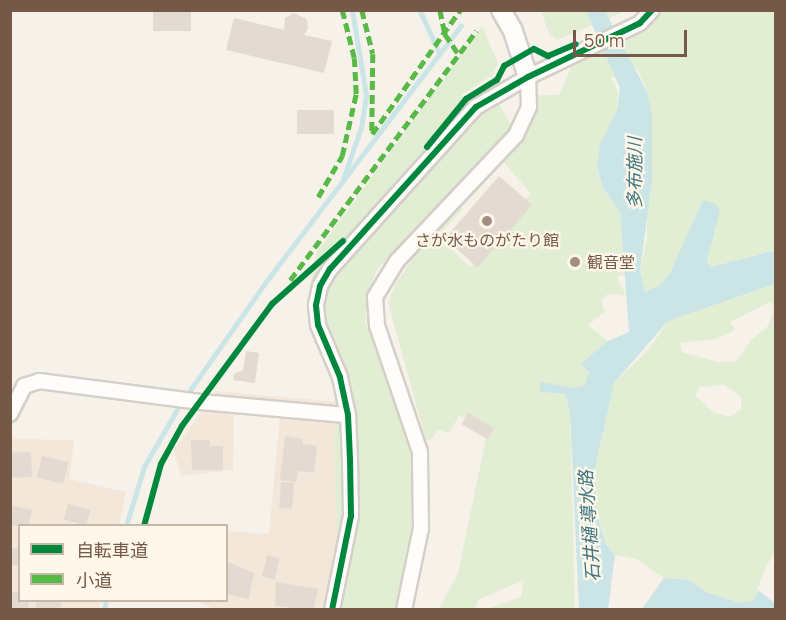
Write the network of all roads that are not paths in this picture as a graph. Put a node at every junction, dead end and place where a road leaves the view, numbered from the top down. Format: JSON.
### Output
{"nodes":[{"id":1,"x":501,"y":10,"type":"edge"},
{"id":2,"x":652,"y":10,"type":"edge"},
{"id":3,"x":528,"y":77,"type":"junction"},
{"id":4,"x":10,"y":414,"type":"edge"},
{"id":5,"x":348,"y":415,"type":"junction"},
{"id":6,"x":332,"y":609,"type":"edge"},
{"id":7,"x":404,"y":609,"type":"edge"}],
"edges":[{"from":1,"to":3,"type":"street"},
{"from":2,"to":3,"type":"street"},
{"from":3,"to":5,"type":"street"},
{"from":3,"to":7,"type":"street"},
{"from":4,"to":5,"type":"street"},
{"from":5,"to":6,"type":"street"}]}
